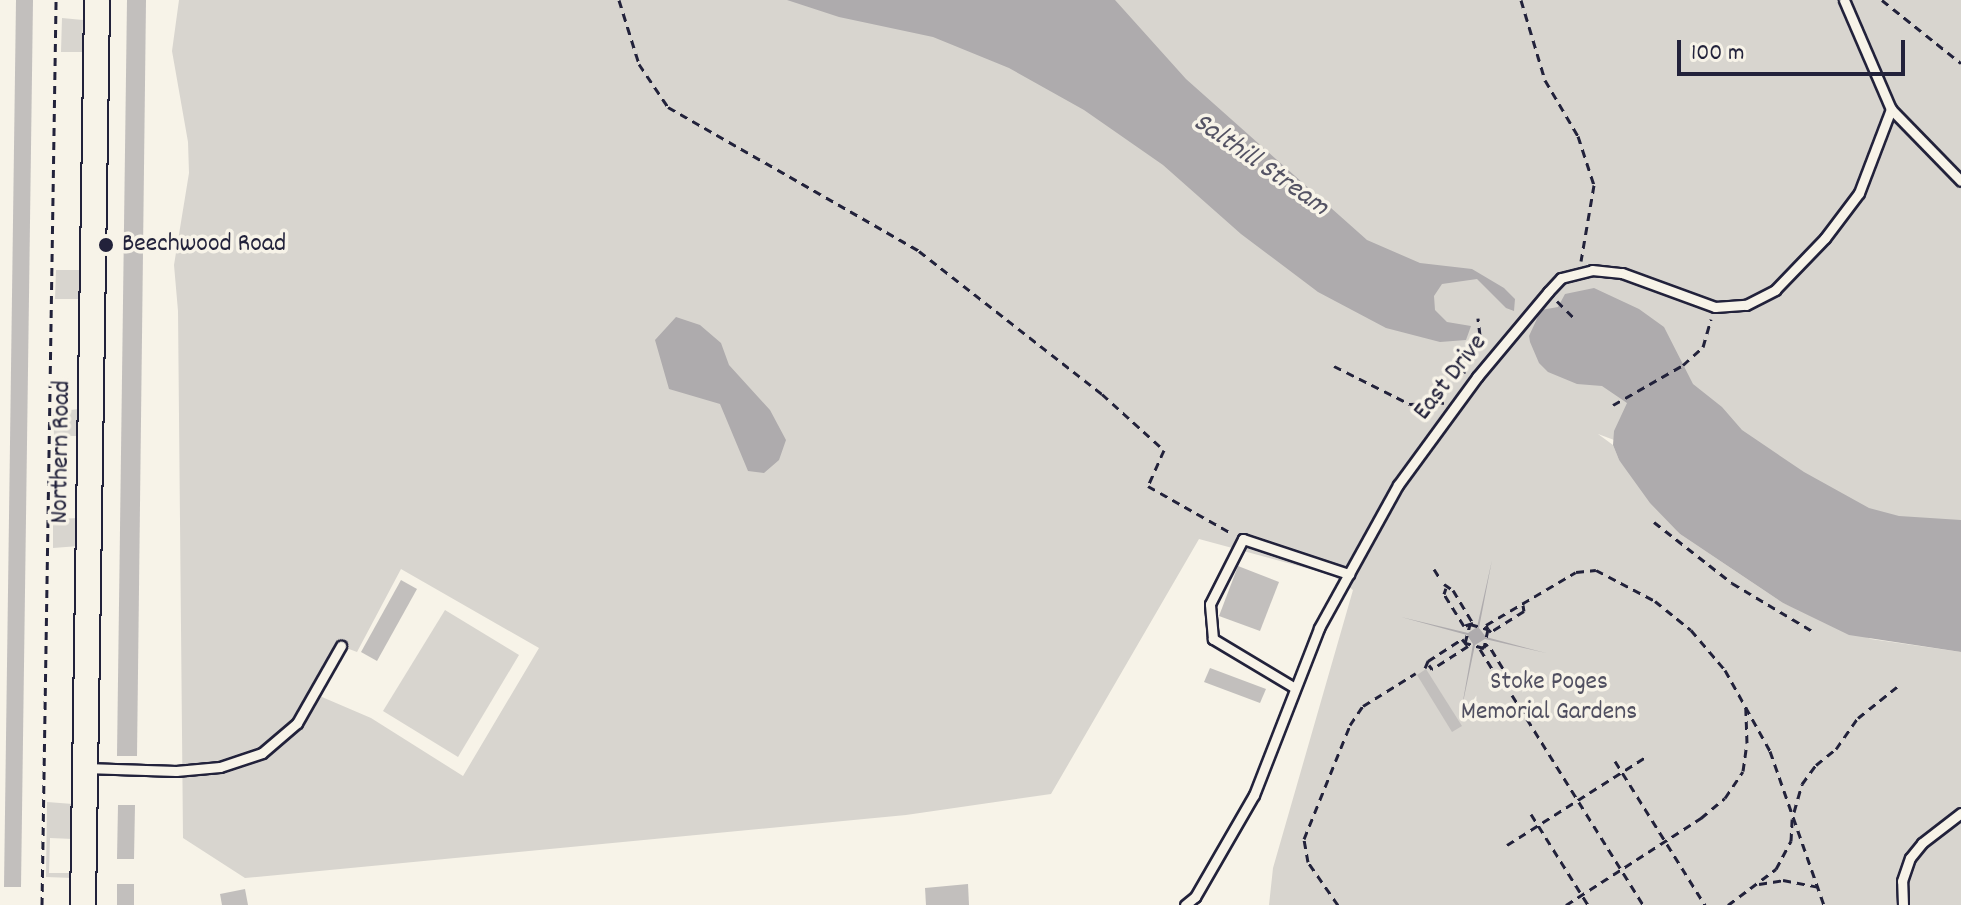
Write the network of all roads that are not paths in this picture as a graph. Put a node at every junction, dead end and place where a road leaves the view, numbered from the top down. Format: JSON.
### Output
{"nodes":[{"id":1,"x":97,"y":0,"type":"edge"},
{"id":2,"x":1844,"y":0,"type":"edge"},
{"id":3,"x":1891,"y":109,"type":"junction"},
{"id":4,"x":1961,"y":181,"type":"edge"},
{"id":5,"x":1349,"y":574,"type":"junction"},
{"id":6,"x":341,"y":646,"type":"dead end"},
{"id":7,"x":1295,"y":688,"type":"junction"},
{"id":8,"x":85,"y":768,"type":"junction"},
{"id":9,"x":1961,"y":813,"type":"edge"},
{"id":10,"x":83,"y":905,"type":"edge"},
{"id":11,"x":1185,"y":905,"type":"edge"},
{"id":12,"x":1903,"y":905,"type":"edge"}],
"edges":[{"from":1,"to":8,"type":"street","name":"Northern Road"},
{"from":2,"to":3,"type":"lane"},
{"from":3,"to":4,"type":"lane"},
{"from":3,"to":5,"type":"lane","name":"East Drive"},
{"from":5,"to":7,"type":"lane","name":"East Drive"},
{"from":5,"to":7,"type":"lane"},
{"from":6,"to":8,"type":"lane"},
{"from":7,"to":11,"type":"lane","name":"East Drive"},
{"from":8,"to":10,"type":"street","name":"Northern Road"},
{"from":9,"to":12,"type":"lane"}]}
